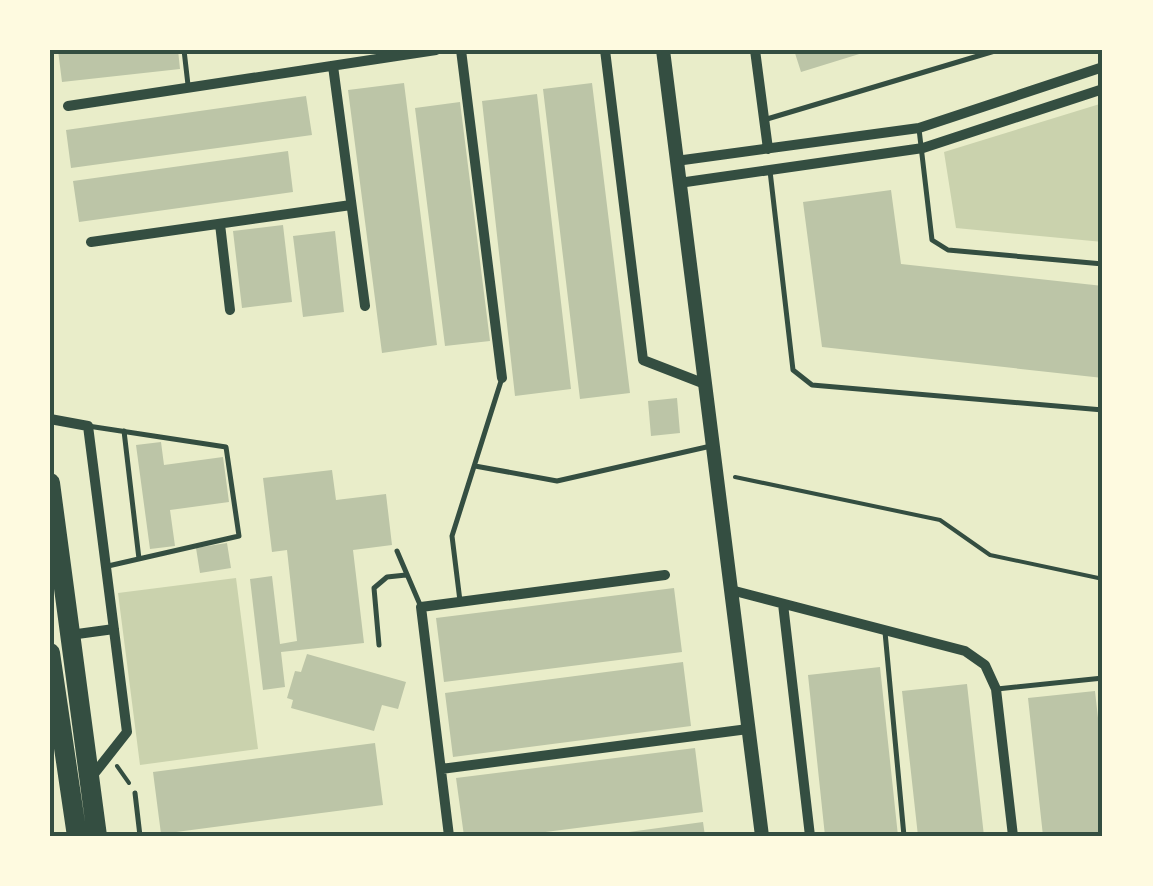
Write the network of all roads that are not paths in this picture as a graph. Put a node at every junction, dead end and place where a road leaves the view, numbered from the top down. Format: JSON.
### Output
{"nodes":[{"id":1,"x":184,"y":50,"type":"edge"},
{"id":2,"x":436,"y":50,"type":"edge"},
{"id":3,"x":461,"y":50,"type":"edge"},
{"id":4,"x":606,"y":50,"type":"edge"},
{"id":5,"x":663,"y":50,"type":"edge"},
{"id":6,"x":755,"y":50,"type":"edge"},
{"id":7,"x":998,"y":50,"type":"edge"},
{"id":8,"x":333,"y":66,"type":"junction"},
{"id":9,"x":1103,"y":67,"type":"edge"},
{"id":10,"x":188,"y":88,"type":"junction"},
{"id":11,"x":1103,"y":89,"type":"edge"},
{"id":12,"x":68,"y":106,"type":"dead end"},
{"id":13,"x":764,"y":119,"type":"junction"},
{"id":14,"x":919,"y":128,"type":"junction"},
{"id":15,"x":768,"y":148,"type":"junction"},
{"id":16,"x":923,"y":148,"type":"junction"},
{"id":17,"x":676,"y":160,"type":"junction"},
{"id":18,"x":770,"y":171,"type":"junction"},
{"id":19,"x":679,"y":183,"type":"junction"},
{"id":20,"x":351,"y":204,"type":"junction"},
{"id":21,"x":220,"y":224,"type":"junction"},
{"id":22,"x":91,"y":242,"type":"dead end"},
{"id":23,"x":1103,"y":264,"type":"edge"},
{"id":24,"x":364,"y":306,"type":"dead end"},
{"id":25,"x":230,"y":310,"type":"dead end"},
{"id":26,"x":502,"y":378,"type":"joint"},
{"id":27,"x":705,"y":384,"type":"junction"},
{"id":28,"x":1103,"y":410,"type":"edge"},
{"id":29,"x":50,"y":419,"type":"edge"},
{"id":30,"x":88,"y":426,"type":"junction"},
{"id":31,"x":124,"y":431,"type":"junction"},
{"id":32,"x":712,"y":446,"type":"junction"},
{"id":33,"x":474,"y":466,"type":"junction"},
{"id":34,"x":50,"y":484,"type":"edge"},
{"id":35,"x":397,"y":551,"type":"dead end"},
{"id":36,"x":139,"y":559,"type":"junction"},
{"id":37,"x":106,"y":566,"type":"junction"},
{"id":38,"x":406,"y":575,"type":"junction"},
{"id":39,"x":664,"y":576,"type":"dead end"},
{"id":40,"x":730,"y":590,"type":"junction"},
{"id":41,"x":460,"y":601,"type":"junction"},
{"id":42,"x":783,"y":604,"type":"junction"},
{"id":43,"x":421,"y":607,"type":"junction"},
{"id":44,"x":114,"y":630,"type":"junction"},
{"id":45,"x":884,"y":630,"type":"junction"},
{"id":46,"x":70,"y":636,"type":"junction"},
{"id":47,"x":379,"y":645,"type":"dead end"},
{"id":48,"x":50,"y":653,"type":"edge"},
{"id":49,"x":1103,"y":678,"type":"edge"},
{"id":50,"x":996,"y":689,"type":"junction"},
{"id":51,"x":748,"y":728,"type":"junction"},
{"id":52,"x":440,"y":769,"type":"junction"},
{"id":53,"x":90,"y":780,"type":"junction"},
{"id":54,"x":135,"y":793,"type":"road end"},
{"id":55,"x":77,"y":836,"type":"edge"},
{"id":56,"x":97,"y":836,"type":"edge"},
{"id":57,"x":140,"y":836,"type":"edge"},
{"id":58,"x":448,"y":836,"type":"edge"},
{"id":59,"x":762,"y":836,"type":"edge"},
{"id":60,"x":810,"y":836,"type":"edge"},
{"id":61,"x":904,"y":836,"type":"edge"},
{"id":62,"x":1013,"y":836,"type":"edge"}],
"edges":[{"from":1,"to":10,"type":"lane"},
{"from":2,"to":8,"type":"street"},
{"from":3,"to":26,"type":"street"},
{"from":4,"to":27,"type":"street"},
{"from":5,"to":17,"type":"street"},
{"from":6,"to":13,"type":"street"},
{"from":7,"to":13,"type":"lane"},
{"from":8,"to":10,"type":"street"},
{"from":8,"to":20,"type":"street"},
{"from":9,"to":14,"type":"street"},
{"from":10,"to":12,"type":"street"},
{"from":11,"to":16,"type":"street"},
{"from":13,"to":15,"type":"street"},
{"from":14,"to":15,"type":"street"},
{"from":14,"to":16,"type":"lane"},
{"from":15,"to":17,"type":"street"},
{"from":16,"to":18,"type":"street"},
{"from":16,"to":23,"type":"lane"},
{"from":17,"to":19,"type":"street"},
{"from":18,"to":19,"type":"street"},
{"from":18,"to":28,"type":"lane"},
{"from":19,"to":27,"type":"street"},
{"from":20,"to":21,"type":"street"},
{"from":20,"to":24,"type":"street"},
{"from":21,"to":22,"type":"street"},
{"from":21,"to":25,"type":"street"},
{"from":26,"to":33,"type":"lane"},
{"from":27,"to":32,"type":"street"},
{"from":29,"to":30,"type":"street"},
{"from":30,"to":31,"type":"lane"},
{"from":30,"to":37,"type":"street"},
{"from":31,"to":36,"type":"lane"},
{"from":31,"to":36,"type":"lane"},
{"from":32,"to":33,"type":"lane"},
{"from":32,"to":40,"type":"street"},
{"from":33,"to":41,"type":"lane"},
{"from":34,"to":46,"type":"highway"},
{"from":35,"to":38,"type":"lane"},
{"from":36,"to":37,"type":"lane"},
{"from":37,"to":44,"type":"street"},
{"from":38,"to":43,"type":"lane"},
{"from":38,"to":47,"type":"lane"},
{"from":39,"to":41,"type":"street"},
{"from":40,"to":42,"type":"street"},
{"from":40,"to":51,"type":"street"},
{"from":41,"to":43,"type":"street"},
{"from":42,"to":45,"type":"street"},
{"from":42,"to":60,"type":"street"},
{"from":43,"to":52,"type":"street"},
{"from":44,"to":46,"type":"street"},
{"from":44,"to":53,"type":"street"},
{"from":45,"to":50,"type":"street"},
{"from":45,"to":61,"type":"lane"},
{"from":46,"to":53,"type":"highway"},
{"from":48,"to":55,"type":"highway"},
{"from":49,"to":50,"type":"lane"},
{"from":50,"to":62,"type":"street"},
{"from":51,"to":52,"type":"street"},
{"from":51,"to":59,"type":"street"},
{"from":52,"to":58,"type":"street"},
{"from":53,"to":56,"type":"highway"},
{"from":54,"to":57,"type":"lane"}]}
